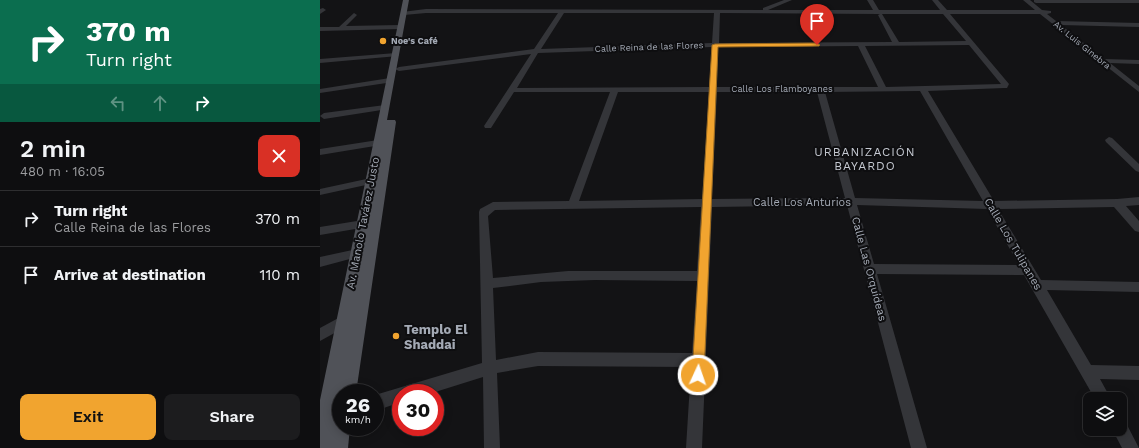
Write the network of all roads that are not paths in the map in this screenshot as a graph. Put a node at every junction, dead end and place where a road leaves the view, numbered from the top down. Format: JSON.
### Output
{"nodes":[{"id":1,"x":411,"y":0,"type":"edge"},
{"id":2,"x":788,"y":0,"type":"edge"},
{"id":3,"x":870,"y":0,"type":"edge"},
{"id":4,"x":935,"y":0,"type":"edge"},
{"id":5,"x":1026,"y":0,"type":"edge"},
{"id":6,"x":1035,"y":0,"type":"edge"},
{"id":7,"x":1139,"y":1,"type":"edge"},
{"id":8,"x":406,"y":9,"type":"edge"},
{"id":9,"x":562,"y":11,"type":"junction"},
{"id":10,"x":717,"y":11,"type":"junction"},
{"id":11,"x":757,"y":11,"type":"junction"},
{"id":12,"x":944,"y":11,"type":"junction"},
{"id":13,"x":1039,"y":11,"type":"junction"},
{"id":14,"x":1049,"y":12,"type":"junction"},
{"id":15,"x":879,"y":13,"type":"junction"},
{"id":16,"x":354,"y":15,"type":"dead end"},
{"id":17,"x":1055,"y":23,"type":"junction"},
{"id":18,"x":1065,"y":24,"type":"junction"},
{"id":19,"x":1139,"y":25,"type":"edge"},
{"id":20,"x":340,"y":29,"type":"junction"},
{"id":21,"x":400,"y":29,"type":"junction"},
{"id":22,"x":321,"y":30,"type":"edge"},
{"id":23,"x":368,"y":32,"type":"dead end"},
{"id":24,"x":971,"y":43,"type":"junction"},
{"id":25,"x":897,"y":44,"type":"junction"},
{"id":26,"x":715,"y":45,"type":"junction"},
{"id":27,"x":861,"y":45,"type":"junction"},
{"id":28,"x":536,"y":51,"type":"junction"},
{"id":29,"x":396,"y":55,"type":"junction"},
{"id":30,"x":320,"y":61,"type":"edge"},
{"id":31,"x":1106,"y":61,"type":"junction"},
{"id":32,"x":1139,"y":62,"type":"edge"},
{"id":33,"x":399,"y":69,"type":"junction"},
{"id":34,"x":390,"y":80,"type":"junction"},
{"id":35,"x":1139,"y":84,"type":"edge"},
{"id":36,"x":713,"y":89,"type":"junction"},
{"id":37,"x":820,"y":89,"type":"junction"},
{"id":38,"x":883,"y":89,"type":"junction"},
{"id":39,"x":923,"y":89,"type":"junction"},
{"id":40,"x":511,"y":90,"type":"junction"},
{"id":41,"x":614,"y":90,"type":"junction"},
{"id":42,"x":1139,"y":90,"type":"edge"},
{"id":43,"x":320,"y":91,"type":"edge"},
{"id":44,"x":385,"y":107,"type":"junction"},
{"id":45,"x":324,"y":116,"type":"dead end"},
{"id":46,"x":488,"y":126,"type":"dead end"},
{"id":47,"x":1109,"y":140,"type":"dead end"},
{"id":48,"x":378,"y":143,"type":"junction"},
{"id":49,"x":320,"y":152,"type":"edge"},
{"id":50,"x":1139,"y":169,"type":"edge"},
{"id":51,"x":371,"y":180,"type":"junction"},
{"id":52,"x":320,"y":192,"type":"edge"},
{"id":53,"x":851,"y":201,"type":"junction"},
{"id":54,"x":1139,"y":201,"type":"edge"},
{"id":55,"x":707,"y":202,"type":"junction"},
{"id":56,"x":1117,"y":203,"type":"junction"},
{"id":57,"x":573,"y":204,"type":"junction"},
{"id":58,"x":991,"y":205,"type":"junction"},
{"id":59,"x":363,"y":224,"type":"junction"},
{"id":60,"x":1139,"y":228,"type":"edge"},
{"id":61,"x":320,"y":231,"type":"edge"},
{"id":62,"x":357,"y":253,"type":"junction"},
{"id":63,"x":320,"y":262,"type":"edge"},
{"id":64,"x":870,"y":270,"type":"junction"},
{"id":65,"x":1028,"y":270,"type":"junction"},
{"id":66,"x":703,"y":276,"type":"junction"},
{"id":67,"x":487,"y":284,"type":"junction"},
{"id":68,"x":1037,"y":285,"type":"junction"},
{"id":69,"x":1139,"y":287,"type":"edge"},
{"id":70,"x":344,"y":321,"type":"junction"},
{"id":71,"x":320,"y":336,"type":"edge"},
{"id":72,"x":698,"y":360,"type":"junction"},
{"id":73,"x":490,"y":368,"type":"junction"},
{"id":74,"x":1087,"y":372,"type":"junction"},
{"id":75,"x":1139,"y":373,"type":"edge"},
{"id":76,"x":347,"y":384,"type":"edge"},
{"id":77,"x":438,"y":384,"type":"edge"},
{"id":78,"x":1099,"y":392,"type":"edge"},
{"id":79,"x":340,"y":436,"type":"edge"},
{"id":80,"x":1124,"y":436,"type":"edge"},
{"id":81,"x":320,"y":447,"type":"edge"},
{"id":82,"x":338,"y":448,"type":"edge"},
{"id":83,"x":492,"y":448,"type":"edge"},
{"id":84,"x":694,"y":448,"type":"edge"},
{"id":85,"x":919,"y":448,"type":"edge"},
{"id":86,"x":1131,"y":448,"type":"edge"}],
"edges":[{"from":1,"to":8,"type":"main road","name":"Av. Manolo Tavárez Justo"},
{"from":2,"to":11,"type":"street"},
{"from":3,"to":15,"type":"street"},
{"from":4,"to":12,"type":"street"},
{"from":5,"to":13,"type":"street","name":"Av. Luis Ginebra"},
{"from":6,"to":7,"type":"street"},
{"from":6,"to":14,"type":"street","name":"Av. Luis Ginebra"},
{"from":8,"to":9,"type":"street"},
{"from":8,"to":21,"type":"main road","name":"Av. Manolo Tavárez Justo"},
{"from":8,"to":33,"type":"main road","name":"Av. Manolo Tavárez Justo"},
{"from":9,"to":10,"type":"street"},
{"from":9,"to":28,"type":"street"},
{"from":10,"to":11,"type":"street"},
{"from":10,"to":26,"type":"street"},
{"from":11,"to":15,"type":"street"},
{"from":12,"to":13,"type":"street"},
{"from":12,"to":15,"type":"street"},
{"from":12,"to":24,"type":"street"},
{"from":13,"to":14,"type":"street"},
{"from":13,"to":17,"type":"street","name":"Av. Luis Ginebra"},
{"from":14,"to":18,"type":"street","name":"Av. Luis Ginebra"},
{"from":15,"to":25,"type":"street"},
{"from":16,"to":20,"type":"street"},
{"from":17,"to":18,"type":"street"},
{"from":17,"to":31,"type":"street","name":"Av. Luis Ginebra"},
{"from":18,"to":19,"type":"street"},
{"from":18,"to":31,"type":"street","name":"Av. Luis Ginebra"},
{"from":20,"to":21,"type":"street"},
{"from":20,"to":22,"type":"street"},
{"from":21,"to":23,"type":"street"},
{"from":21,"to":29,"type":"main road","name":"Av. Manolo Tavárez Justo"},
{"from":24,"to":25,"type":"street","name":"Calle Reina de las Flores"},
{"from":24,"to":39,"type":"street","name":"Calle Los Flamboyanes"},
{"from":25,"to":27,"type":"street","name":"Calle Reina de las Flores"},
{"from":26,"to":27,"type":"street","name":"Calle Reina de las Flores"},
{"from":26,"to":28,"type":"street","name":"Calle Reina de las Flores"},
{"from":26,"to":36,"type":"street"},
{"from":27,"to":38,"type":"street"},
{"from":28,"to":33,"type":"street","name":"Calle Reina de las Flores"},
{"from":28,"to":40,"type":"street"},
{"from":29,"to":30,"type":"street"},
{"from":29,"to":34,"type":"main road","name":"Av. Manolo Tavárez Justo"},
{"from":31,"to":32,"type":"street"},
{"from":31,"to":35,"type":"street","name":"Av. Luis Ginebra"},
{"from":31,"to":42,"type":"street","name":"Av. Luis Ginebra"},
{"from":33,"to":76,"type":"main road","name":"Av. Manolo Tavárez Justo"},
{"from":34,"to":43,"type":"street"},
{"from":34,"to":44,"type":"main road","name":"Av. Manolo Tavárez Justo"},
{"from":36,"to":37,"type":"street","name":"Calle Los Flamboyanes"},
{"from":36,"to":41,"type":"street","name":"Calle Los Flamboyanes"},
{"from":36,"to":55,"type":"street"},
{"from":37,"to":38,"type":"street","name":"Calle Los Flamboyanes"},
{"from":37,"to":53,"type":"street","name":"Calle Las Orquídeas"},
{"from":38,"to":39,"type":"street","name":"Calle Los Flamboyanes"},
{"from":39,"to":58,"type":"street","name":"Calle Los Tulipanes"},
{"from":40,"to":41,"type":"street","name":"Calle Los Flamboyanes"},
{"from":40,"to":46,"type":"street"},
{"from":41,"to":57,"type":"street"},
{"from":44,"to":45,"type":"street"},
{"from":44,"to":48,"type":"main road","name":"Av. Manolo Tavárez Justo"},
{"from":47,"to":50,"type":"street"},
{"from":48,"to":49,"type":"street"},
{"from":48,"to":51,"type":"main road","name":"Av. Manolo Tavárez Justo"},
{"from":51,"to":52,"type":"street"},
{"from":51,"to":59,"type":"main road","name":"Av. Manolo Tavárez Justo"},
{"from":53,"to":55,"type":"street","name":"Calle Los Anturios"},
{"from":53,"to":58,"type":"street","name":"Calle Los Anturios"},
{"from":53,"to":64,"type":"street","name":"Calle Las Orquídeas"},
{"from":54,"to":56,"type":"street","name":"Calle Los Anturios"},
{"from":55,"to":57,"type":"street","name":"Calle Los Anturios"},
{"from":55,"to":66,"type":"street"},
{"from":56,"to":58,"type":"street","name":"Calle Los Anturios"},
{"from":56,"to":60,"type":"street"},
{"from":57,"to":67,"type":"street","name":"Calle Los Anturios"},
{"from":58,"to":65,"type":"street","name":"Calle Los Tulipanes"},
{"from":59,"to":61,"type":"street"},
{"from":59,"to":62,"type":"main road","name":"Av. Manolo Tavárez Justo"},
{"from":62,"to":63,"type":"street"},
{"from":62,"to":70,"type":"main road","name":"Av. Manolo Tavárez Justo"},
{"from":64,"to":65,"type":"street"},
{"from":64,"to":85,"type":"street","name":"Calle Las Orquídeas"},
{"from":65,"to":68,"type":"street","name":"Calle Los Tulipanes"},
{"from":66,"to":67,"type":"street"},
{"from":66,"to":72,"type":"street"},
{"from":67,"to":73,"type":"street"},
{"from":68,"to":69,"type":"street"},
{"from":68,"to":74,"type":"street","name":"Calle Los Tulipanes"},
{"from":70,"to":71,"type":"street"},
{"from":70,"to":81,"type":"main road","name":"Av. Manolo Tavárez Justo"},
{"from":72,"to":73,"type":"street"},
{"from":72,"to":84,"type":"street"},
{"from":73,"to":77,"type":"street"},
{"from":73,"to":83,"type":"street"},
{"from":74,"to":75,"type":"street"},
{"from":74,"to":78,"type":"street","name":"Calle Los Tulipanes"},
{"from":79,"to":82,"type":"main road"},
{"from":80,"to":86,"type":"street"}]}
